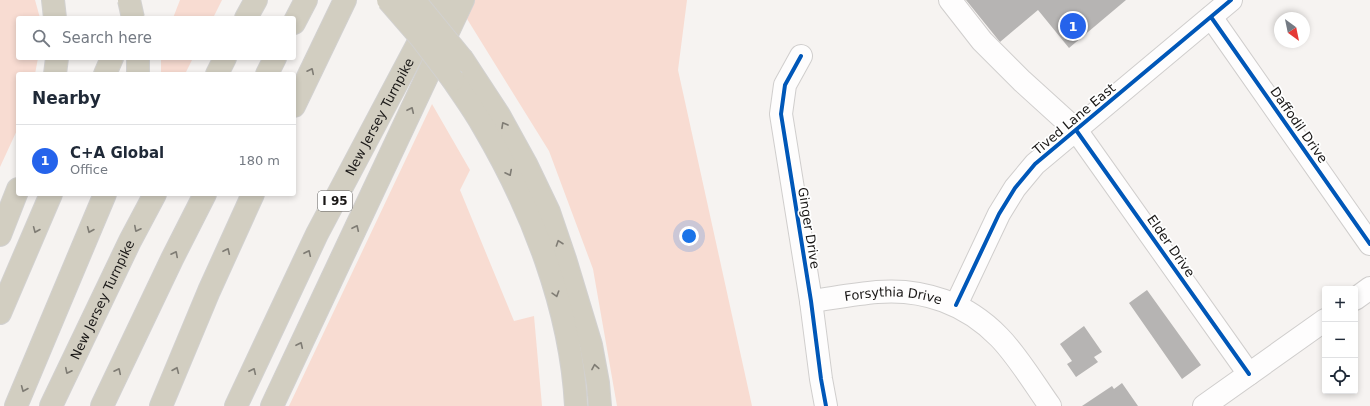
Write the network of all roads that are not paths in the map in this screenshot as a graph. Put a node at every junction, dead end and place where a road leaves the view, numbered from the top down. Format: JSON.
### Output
{"nodes":[{"id":1,"x":53,"y":0,"type":"edge"},
{"id":2,"x":129,"y":0,"type":"edge"},
{"id":3,"x":139,"y":0,"type":"edge"},
{"id":4,"x":256,"y":0,"type":"edge"},
{"id":5,"x":306,"y":0,"type":"edge"},
{"id":6,"x":345,"y":0,"type":"edge"},
{"id":7,"x":388,"y":0,"type":"edge"},
{"id":8,"x":414,"y":0,"type":"edge"},
{"id":9,"x":440,"y":0,"type":"edge"},
{"id":10,"x":463,"y":0,"type":"edge"},
{"id":11,"x":950,"y":0,"type":"edge"},
{"id":12,"x":1231,"y":0,"type":"edge"},
{"id":13,"x":55,"y":16,"type":"edge"},
{"id":14,"x":132,"y":16,"type":"edge"},
{"id":15,"x":133,"y":16,"type":"edge"},
{"id":16,"x":247,"y":16,"type":"edge"},
{"id":17,"x":1211,"y":17,"type":"junction"},
{"id":18,"x":296,"y":19,"type":"edge"},
{"id":19,"x":801,"y":56,"type":"dead end"},
{"id":20,"x":57,"y":60,"type":"edge"},
{"id":21,"x":111,"y":60,"type":"edge"},
{"id":22,"x":138,"y":60,"type":"edge"},
{"id":23,"x":224,"y":60,"type":"edge"},
{"id":24,"x":274,"y":60,"type":"edge"},
{"id":25,"x":55,"y":72,"type":"edge"},
{"id":26,"x":106,"y":72,"type":"edge"},
{"id":27,"x":138,"y":72,"type":"edge"},
{"id":28,"x":218,"y":72,"type":"edge"},
{"id":29,"x":268,"y":72,"type":"edge"},
{"id":30,"x":296,"y":102,"type":"edge"},
{"id":31,"x":1076,"y":130,"type":"junction"},
{"id":32,"x":16,"y":194,"type":"edge"},
{"id":33,"x":51,"y":196,"type":"edge"},
{"id":34,"x":104,"y":196,"type":"edge"},
{"id":35,"x":154,"y":196,"type":"edge"},
{"id":36,"x":204,"y":196,"type":"edge"},
{"id":37,"x":252,"y":196,"type":"edge"},
{"id":38,"x":0,"y":235,"type":"edge"},
{"id":39,"x":1370,"y":244,"type":"edge"},
{"id":40,"x":1370,"y":288,"type":"edge"},
{"id":41,"x":1358,"y":297,"type":"edge"},
{"id":42,"x":811,"y":301,"type":"junction"},
{"id":43,"x":956,"y":305,"type":"junction"},
{"id":44,"x":0,"y":313,"type":"edge"},
{"id":45,"x":1322,"y":322,"type":"edge"},
{"id":46,"x":1249,"y":374,"type":"junction"},
{"id":47,"x":16,"y":406,"type":"edge"},
{"id":48,"x":51,"y":406,"type":"edge"},
{"id":49,"x":102,"y":406,"type":"edge"},
{"id":50,"x":161,"y":406,"type":"edge"},
{"id":51,"x":236,"y":406,"type":"edge"},
{"id":52,"x":272,"y":406,"type":"edge"},
{"id":53,"x":576,"y":406,"type":"edge"},
{"id":54,"x":600,"y":406,"type":"edge"},
{"id":55,"x":826,"y":406,"type":"edge"},
{"id":56,"x":1050,"y":406,"type":"edge"},
{"id":57,"x":1204,"y":406,"type":"edge"}],
"edges":[{"from":1,"to":13,"type":"highway"},
{"from":2,"to":14,"type":"highway","bridge":true},
{"from":3,"to":15,"type":"highway"},
{"from":4,"to":16,"type":"highway"},
{"from":5,"to":18,"type":"highway"},
{"from":30,"to":6,"type":"highway","one_way":true},
{"from":7,"to":53,"type":"highway","one_way":true,"bridge":true},
{"from":54,"to":8,"type":"highway","one_way":true,"bridge":true},
{"from":51,"to":9,"type":"highway","name":"New Jersey Turnpike","number":"I 95","one_way":true},
{"from":52,"to":10,"type":"highway","one_way":true},
{"from":11,"to":31,"type":"street","name":"Elder Drive"},
{"from":12,"to":17,"type":"street","name":"Tived Lane East"},
{"from":17,"to":31,"type":"street","name":"Tived Lane East"},
{"from":17,"to":39,"type":"street","name":"Daffodil Drive"},
{"from":19,"to":42,"type":"street","name":"Ginger Drive"},
{"from":20,"to":25,"type":"highway"},
{"from":21,"to":26,"type":"highway"},
{"from":22,"to":27,"type":"highway"},
{"from":23,"to":28,"type":"highway"},
{"from":24,"to":29,"type":"highway"},
{"from":31,"to":43,"type":"street","name":"Tived Lane East"},
{"from":31,"to":46,"type":"street","name":"Elder Drive"},
{"from":32,"to":38,"type":"highway"},
{"from":33,"to":44,"type":"highway","one_way":true},
{"from":34,"to":47,"type":"highway","one_way":true},
{"from":35,"to":48,"type":"highway","name":"New Jersey Turnpike","one_way":true},
{"from":49,"to":36,"type":"highway","one_way":true},
{"from":50,"to":37,"type":"highway","one_way":true},
{"from":40,"to":41,"type":"street"},
{"from":42,"to":43,"type":"street","name":"Forsythia Drive"},
{"from":42,"to":55,"type":"street","name":"Ginger Drive"},
{"from":43,"to":56,"type":"street","name":"Forsythia Drive"},
{"from":45,"to":46,"type":"street"},
{"from":46,"to":57,"type":"street"}]}
